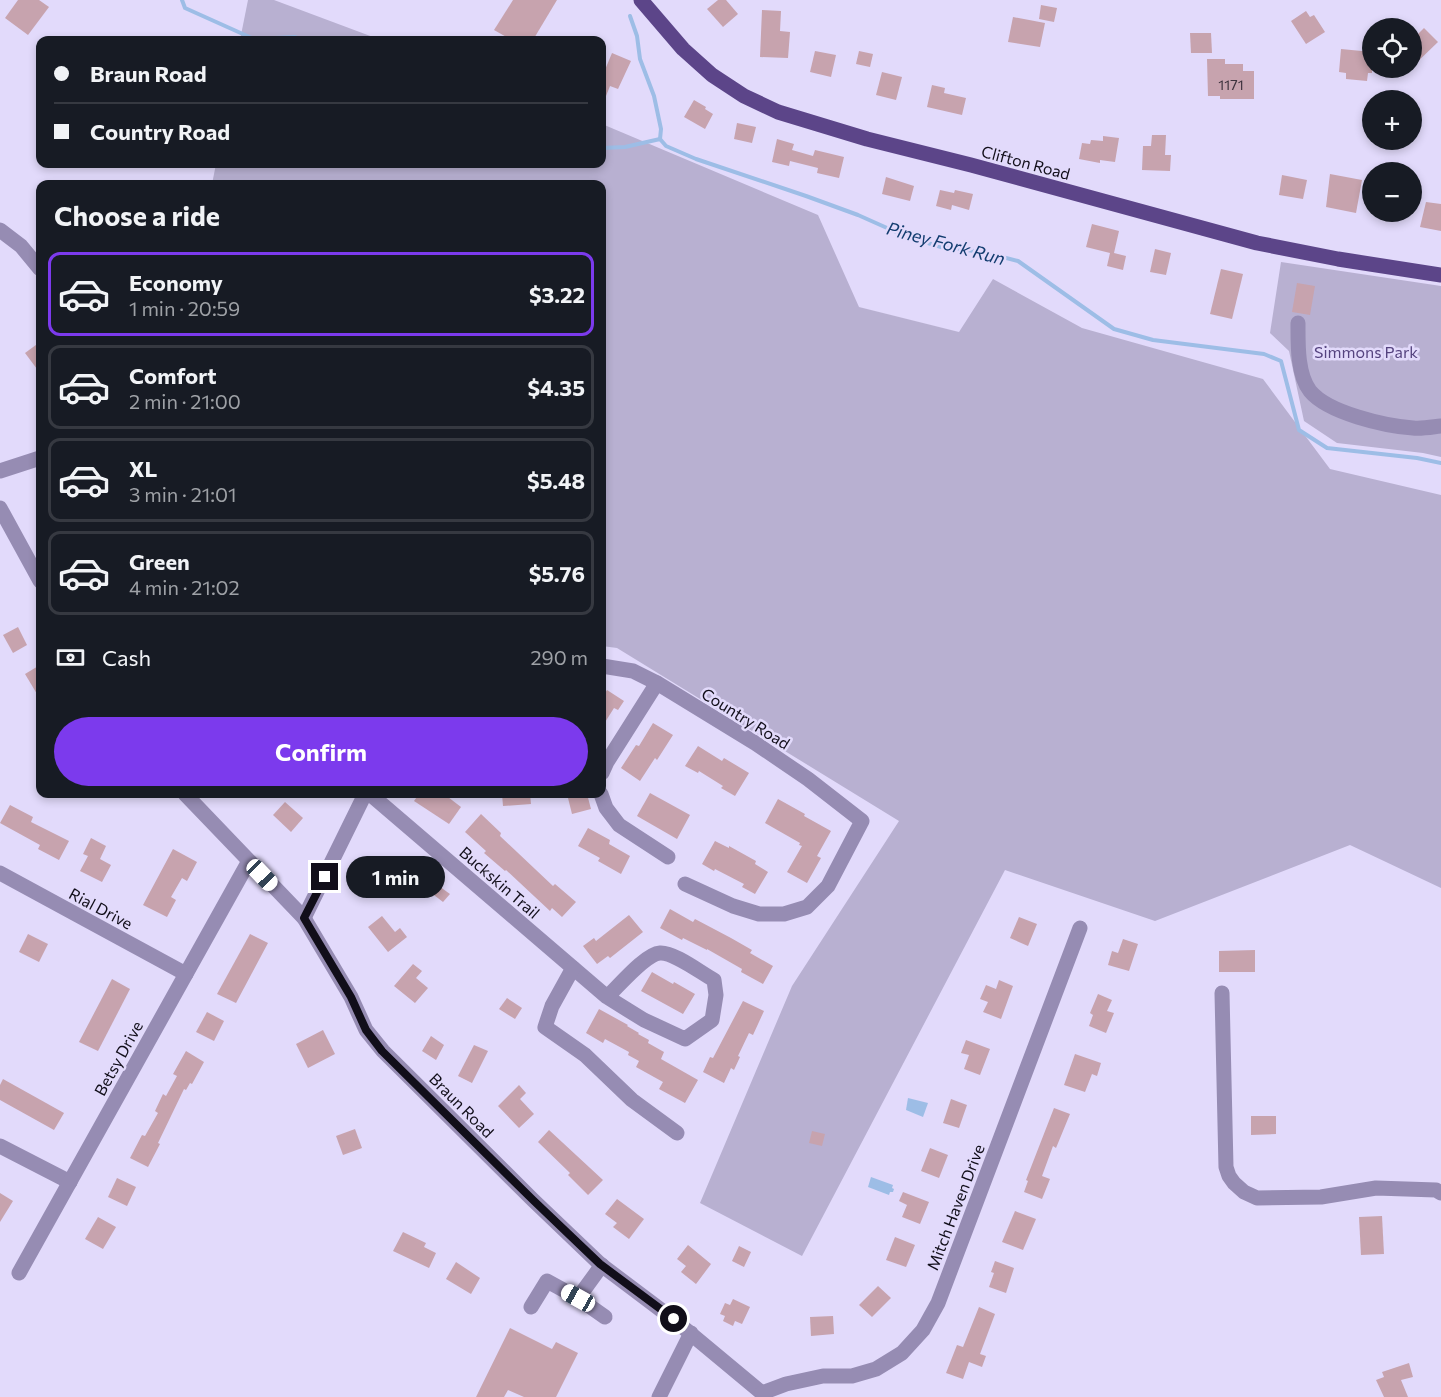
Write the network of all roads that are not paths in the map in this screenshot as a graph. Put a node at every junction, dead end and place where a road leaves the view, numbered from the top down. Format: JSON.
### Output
{"nodes":[{"id":1,"x":641,"y":0,"type":"edge"},
{"id":2,"x":0,"y":230,"type":"edge"},
{"id":3,"x":36,"y":264,"type":"edge"},
{"id":4,"x":1441,"y":275,"type":"edge"},
{"id":5,"x":1298,"y":323,"type":"dead end"},
{"id":6,"x":1441,"y":426,"type":"edge"},
{"id":7,"x":36,"y":459,"type":"edge"},
{"id":8,"x":0,"y":471,"type":"edge"},
{"id":9,"x":0,"y":508,"type":"edge"},
{"id":10,"x":36,"y":574,"type":"edge"},
{"id":11,"x":606,"y":667,"type":"edge"},
{"id":12,"x":657,"y":683,"type":"junction"},
{"id":13,"x":606,"y":764,"type":"edge"},
{"id":14,"x":189,"y":798,"type":"edge"},
{"id":15,"x":363,"y":798,"type":"edge"},
{"id":16,"x":375,"y":798,"type":"edge"},
{"id":17,"x":602,"y":798,"type":"edge"},
{"id":18,"x":668,"y":857,"type":"dead end"},
{"id":19,"x":249,"y":861,"type":"junction"},
{"id":20,"x":0,"y":873,"type":"edge"},
{"id":21,"x":686,"y":884,"type":"dead end"},
{"id":22,"x":304,"y":918,"type":"junction"},
{"id":23,"x":1080,"y":928,"type":"dead end"},
{"id":24,"x":573,"y":968,"type":"junction"},
{"id":25,"x":186,"y":974,"type":"junction"},
{"id":26,"x":1222,"y":993,"type":"dead end"},
{"id":27,"x":607,"y":998,"type":"junction"},
{"id":28,"x":678,"y":1133,"type":"dead end"},
{"id":29,"x":0,"y":1146,"type":"edge"},
{"id":30,"x":70,"y":1182,"type":"junction"},
{"id":31,"x":1441,"y":1193,"type":"edge"},
{"id":32,"x":602,"y":1265,"type":"junction"},
{"id":33,"x":19,"y":1273,"type":"dead end"},
{"id":34,"x":578,"y":1298,"type":"junction"},
{"id":35,"x":531,"y":1307,"type":"dead end"},
{"id":36,"x":604,"y":1317,"type":"dead end"},
{"id":37,"x":691,"y":1333,"type":"junction"},
{"id":38,"x":763,"y":1395,"type":"edge"},
{"id":39,"x":659,"y":1397,"type":"edge"}],
"edges":[{"from":1,"to":4,"type":"main road","name":"Clifton Road"},
{"from":2,"to":3,"type":"street"},
{"from":5,"to":6,"type":"street"},
{"from":7,"to":8,"type":"street"},
{"from":9,"to":10,"type":"street"},
{"from":11,"to":12,"type":"street","name":"Country Road"},
{"from":12,"to":13,"type":"street"},
{"from":12,"to":21,"type":"street","name":"Country Road"},
{"from":14,"to":19,"type":"street","name":"Braun Road"},
{"from":15,"to":22,"type":"street"},
{"from":16,"to":24,"type":"street","name":"Buckskin Trail"},
{"from":17,"to":18,"type":"street"},
{"from":19,"to":22,"type":"street","name":"Braun Road"},
{"from":19,"to":25,"type":"street","name":"Betsy Drive"},
{"from":20,"to":25,"type":"street","name":"Rial Drive"},
{"from":22,"to":32,"type":"street","name":"Braun Road"},
{"from":23,"to":38,"type":"street","name":"Mitch Haven Drive"},
{"from":24,"to":27,"type":"street","name":"Buckskin Trail"},
{"from":24,"to":28,"type":"street"},
{"from":25,"to":30,"type":"street","name":"Betsy Drive"},
{"from":26,"to":31,"type":"street"},
{"from":27,"to":27,"type":"street","name":"Buckskin Trail"},
{"from":29,"to":30,"type":"street"},
{"from":30,"to":33,"type":"street","name":"Betsy Drive"},
{"from":32,"to":34,"type":"street"},
{"from":32,"to":37,"type":"street","name":"Braun Road"},
{"from":34,"to":35,"type":"street"},
{"from":34,"to":36,"type":"street"},
{"from":37,"to":38,"type":"street","name":"Braun Road"},
{"from":37,"to":39,"type":"street"}]}
